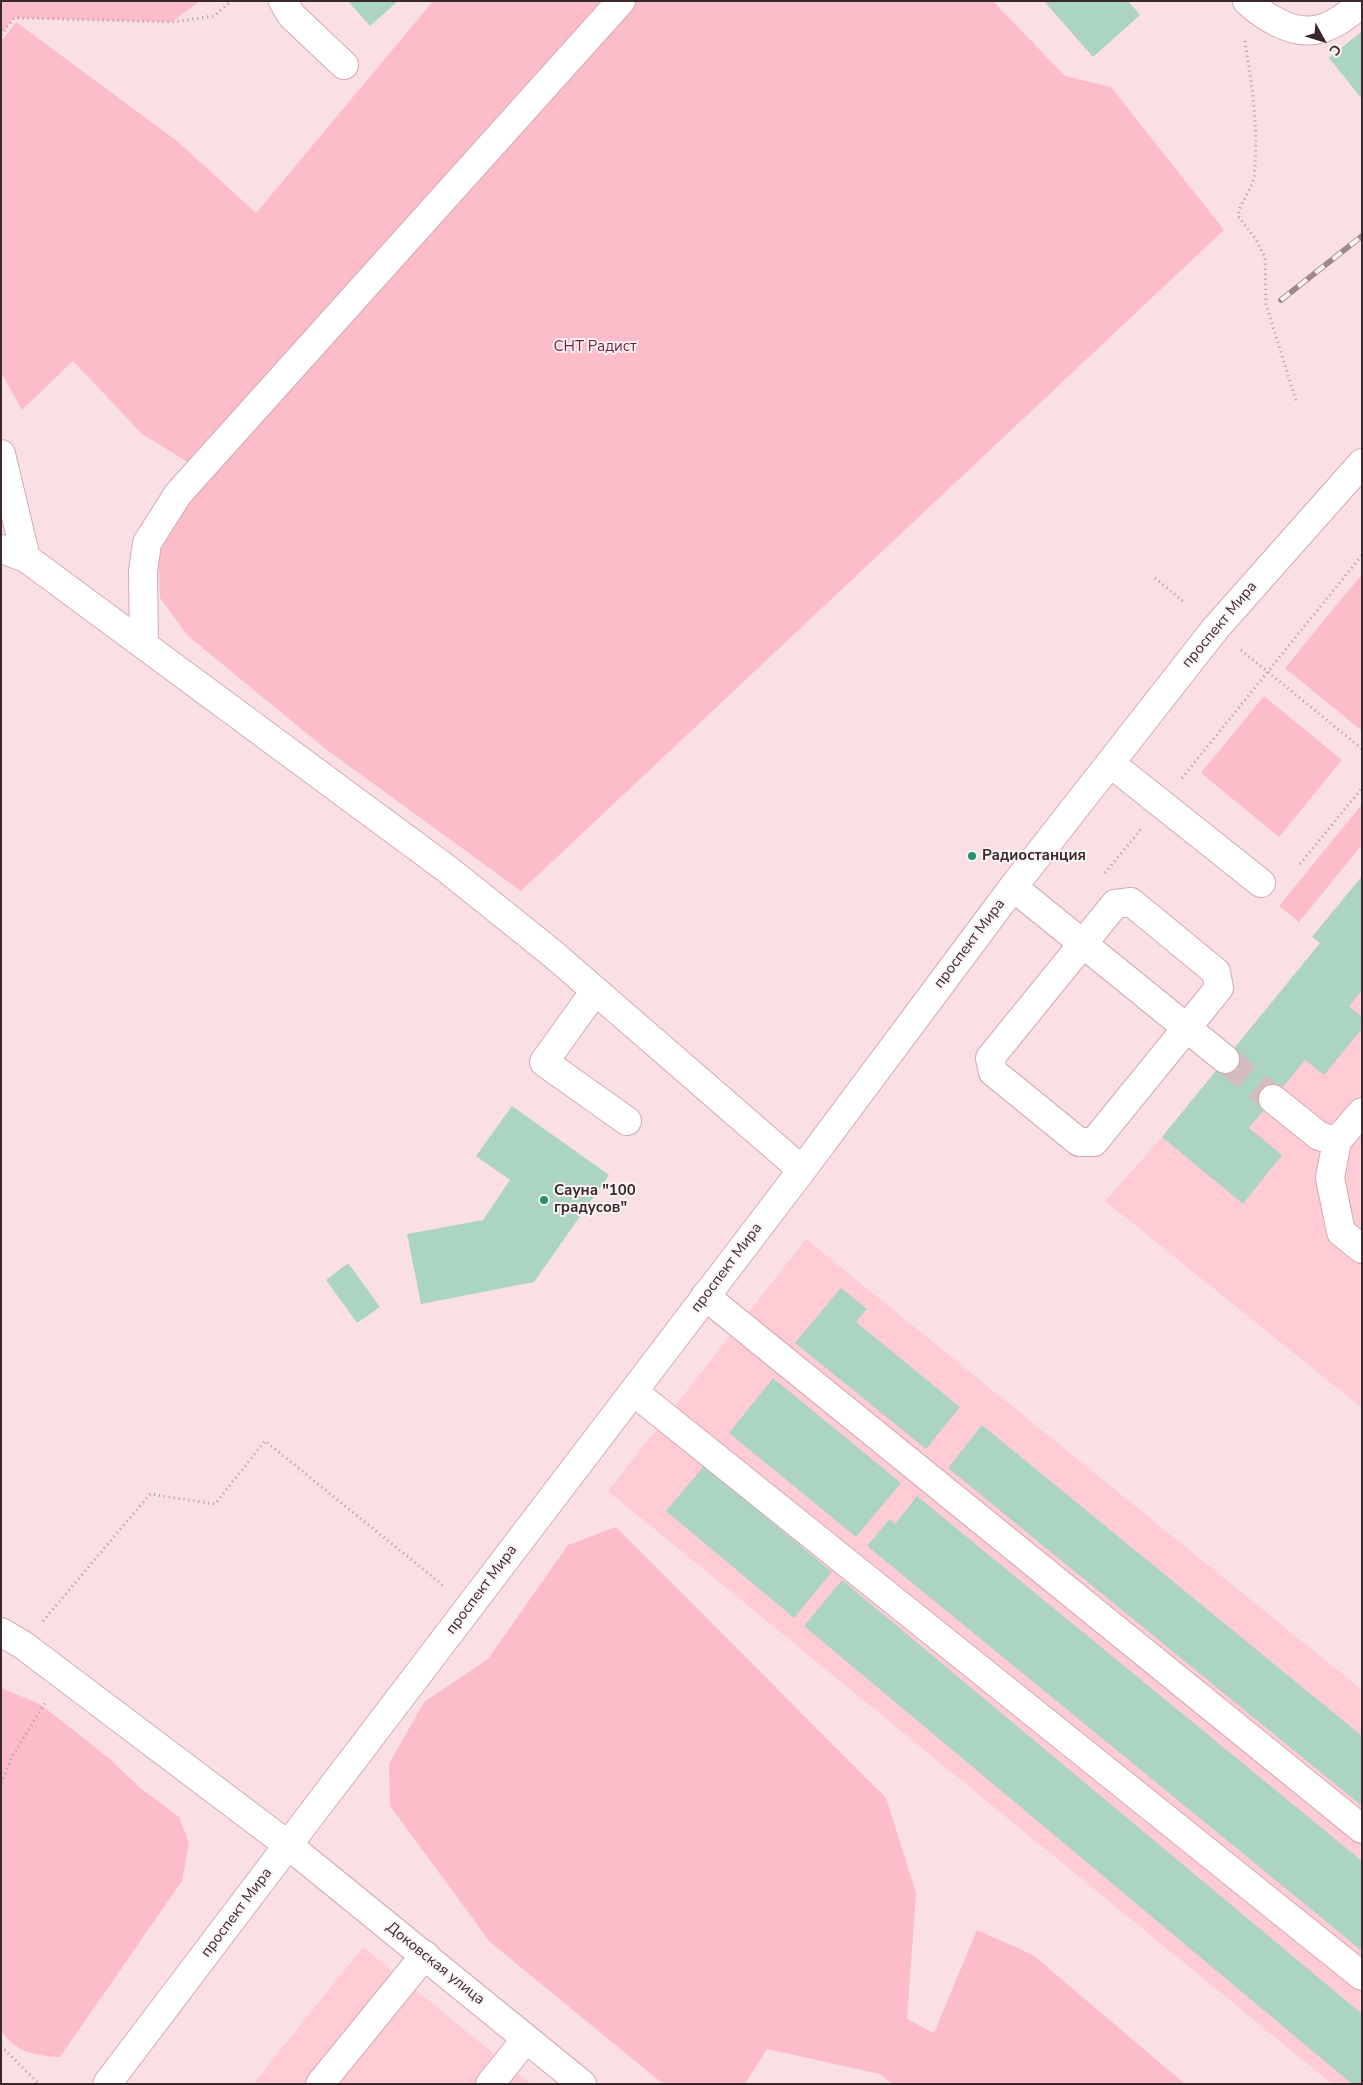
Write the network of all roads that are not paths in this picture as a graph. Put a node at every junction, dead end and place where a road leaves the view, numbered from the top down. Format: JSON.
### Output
{"nodes":[{"id":1,"x":283,"y":1,"type":"edge"},
{"id":2,"x":621,"y":1,"type":"edge"},
{"id":3,"x":1247,"y":1,"type":"edge"},
{"id":4,"x":1362,"y":3,"type":"edge"},
{"id":5,"x":344,"y":65,"type":"dead end"},
{"id":6,"x":1,"y":454,"type":"edge"},
{"id":7,"x":1362,"y":463,"type":"edge"},
{"id":8,"x":14,"y":554,"type":"edge"},
{"id":9,"x":144,"y":645,"type":"junction"},
{"id":10,"x":1110,"y":763,"type":"junction"},
{"id":11,"x":1261,"y":883,"type":"dead end"},
{"id":12,"x":1013,"y":887,"type":"junction"},
{"id":13,"x":1083,"y":944,"type":"junction"},
{"id":14,"x":595,"y":991,"type":"junction"},
{"id":15,"x":1186,"y":1028,"type":"junction"},
{"id":16,"x":1225,"y":1059,"type":"tunnel mouth"},
{"id":17,"x":1273,"y":1099,"type":"tunnel mouth"},
{"id":18,"x":1362,"y":1112,"type":"edge"},
{"id":19,"x":627,"y":1121,"type":"dead end"},
{"id":20,"x":1337,"y":1141,"type":"junction"},
{"id":21,"x":802,"y":1170,"type":"junction"},
{"id":22,"x":1362,"y":1249,"type":"edge"},
{"id":23,"x":705,"y":1296,"type":"junction"},
{"id":24,"x":634,"y":1392,"type":"junction"},
{"id":25,"x":12,"y":1639,"type":"edge"},
{"id":26,"x":1362,"y":1829,"type":"edge"},
{"id":27,"x":288,"y":1845,"type":"junction"},
{"id":28,"x":425,"y":1955,"type":"junction"},
{"id":29,"x":1362,"y":1976,"type":"edge"},
{"id":30,"x":526,"y":2039,"type":"junction"},
{"id":31,"x":107,"y":2084,"type":"edge"},
{"id":32,"x":320,"y":2084,"type":"edge"},
{"id":33,"x":490,"y":2084,"type":"edge"},
{"id":34,"x":582,"y":2084,"type":"edge"}],
"edges":[{"from":1,"to":5,"type":"street"},
{"from":2,"to":9,"type":"street"},
{"from":3,"to":4,"type":"street"},
{"from":6,"to":8,"type":"street"},
{"from":7,"to":10,"type":"street","name":"проспект Мира"},
{"from":8,"to":9,"type":"street"},
{"from":9,"to":14,"type":"street"},
{"from":10,"to":11,"type":"street"},
{"from":10,"to":12,"type":"street","name":"проспект Мира"},
{"from":12,"to":13,"type":"street"},
{"from":12,"to":21,"type":"street","name":"проспект Мира"},
{"from":13,"to":15,"type":"street"},
{"from":13,"to":15,"type":"street"},
{"from":13,"to":15,"type":"street"},
{"from":14,"to":19,"type":"street"},
{"from":14,"to":21,"type":"street"},
{"from":15,"to":16,"type":"street"},
{"from":17,"to":20,"type":"street"},
{"from":18,"to":20,"type":"street"},
{"from":20,"to":22,"type":"street"},
{"from":21,"to":23,"type":"street","name":"проспект Мира"},
{"from":23,"to":24,"type":"street","name":"проспект Мира"},
{"from":23,"to":26,"type":"street"},
{"from":24,"to":27,"type":"street","name":"проспект Мира"},
{"from":24,"to":29,"type":"street"},
{"from":25,"to":27,"type":"street","name":"Доковская улица"},
{"from":27,"to":28,"type":"street","name":"Доковская улица"},
{"from":27,"to":31,"type":"street","name":"проспект Мира"},
{"from":28,"to":30,"type":"street","name":"Доковская улица"},
{"from":28,"to":32,"type":"street"},
{"from":30,"to":33,"type":"street"},
{"from":30,"to":34,"type":"street","name":"Доковская улица"}]}
